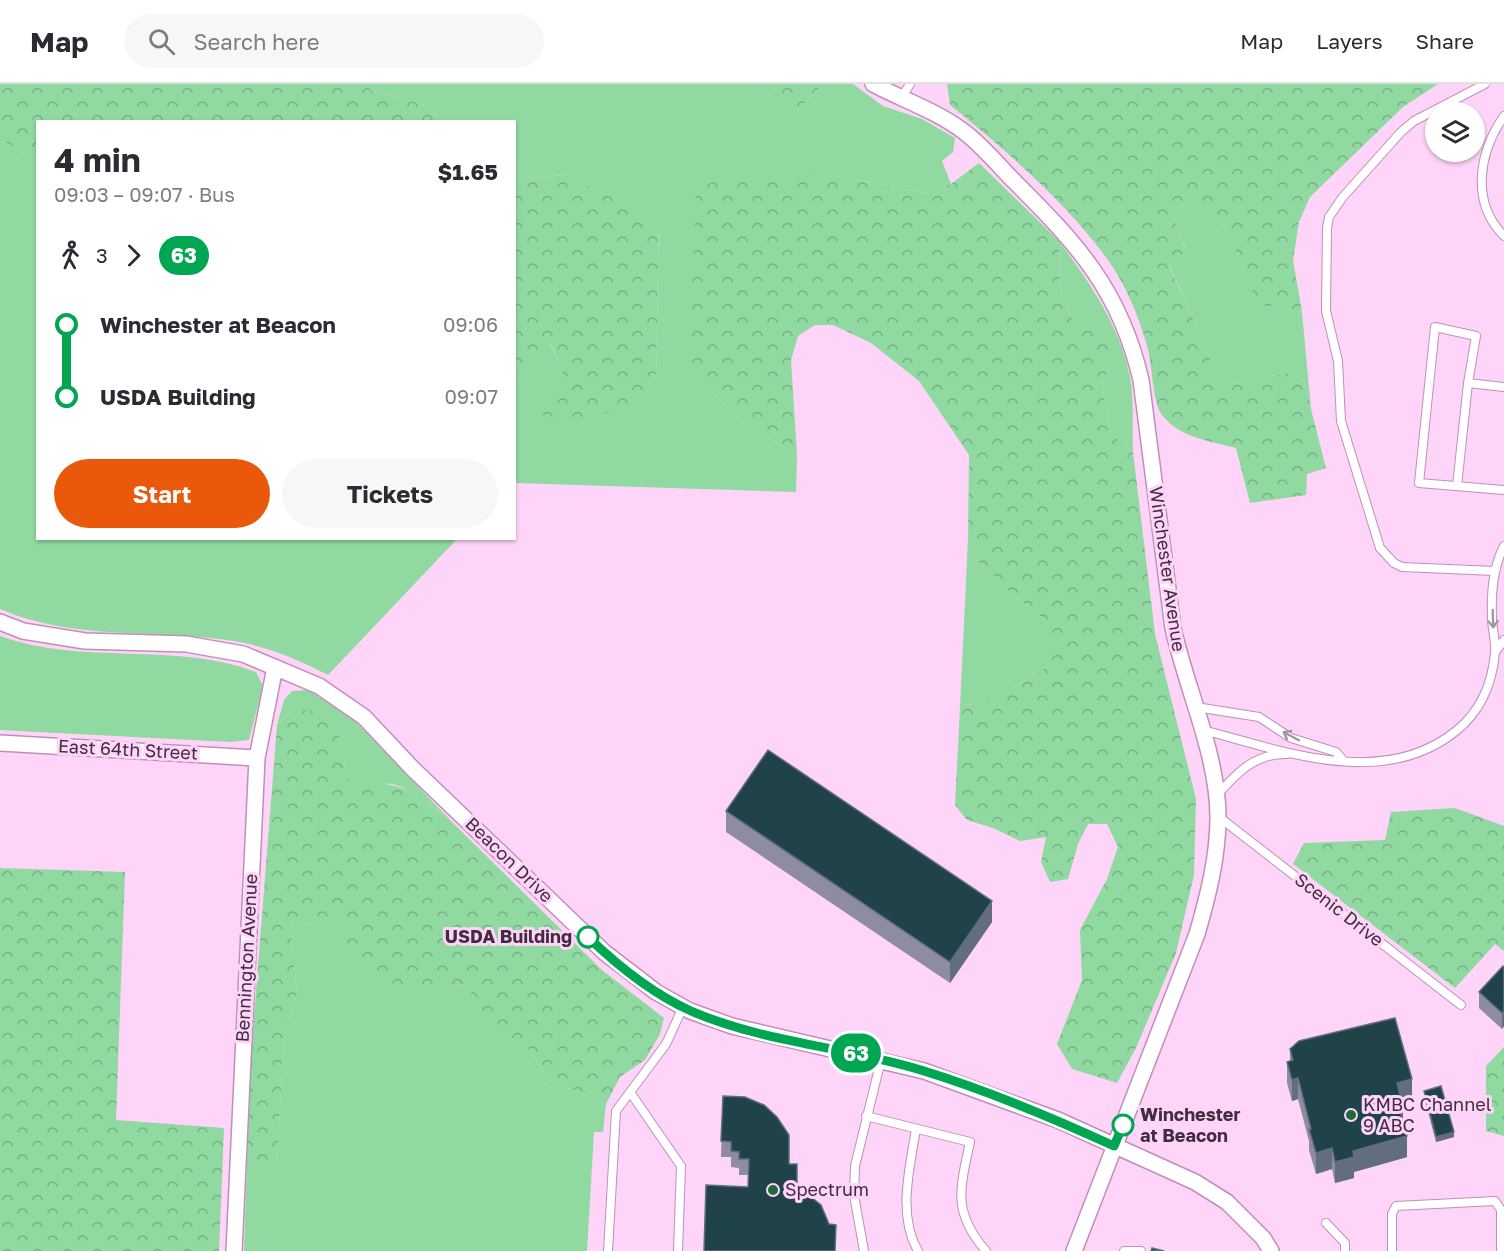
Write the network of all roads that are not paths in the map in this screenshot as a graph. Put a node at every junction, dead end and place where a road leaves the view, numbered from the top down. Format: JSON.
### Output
{"nodes":[{"id":1,"x":873,"y":84,"type":"edge"},
{"id":2,"x":910,"y":84,"type":"edge"},
{"id":3,"x":1485,"y":84,"type":"edge"},
{"id":4,"x":900,"y":99,"type":"junction"},
{"id":5,"x":1504,"y":116,"type":"edge"},
{"id":6,"x":1504,"y":236,"type":"edge"},
{"id":7,"x":1468,"y":383,"type":"junction"},
{"id":8,"x":1504,"y":387,"type":"edge"},
{"id":9,"x":1456,"y":486,"type":"junction"},
{"id":10,"x":1504,"y":489,"type":"edge"},
{"id":11,"x":1504,"y":546,"type":"edge"},
{"id":12,"x":1495,"y":571,"type":"junction"},
{"id":13,"x":0,"y":622,"type":"edge"},
{"id":14,"x":1504,"y":640,"type":"edge"},
{"id":15,"x":1496,"y":651,"type":"junction"},
{"id":16,"x":275,"y":667,"type":"junction"},
{"id":17,"x":1196,"y":707,"type":"junction"},
{"id":18,"x":1202,"y":729,"type":"junction"},
{"id":19,"x":0,"y":743,"type":"edge"},
{"id":20,"x":1299,"y":755,"type":"junction"},
{"id":21,"x":256,"y":758,"type":"junction"},
{"id":22,"x":1343,"y":760,"type":"junction"},
{"id":23,"x":1216,"y":796,"type":"junction"},
{"id":24,"x":1218,"y":816,"type":"junction"},
{"id":25,"x":1461,"y":1005,"type":"dead end"},
{"id":26,"x":683,"y":1007,"type":"junction"},
{"id":27,"x":881,"y":1060,"type":"junction"},
{"id":28,"x":630,"y":1092,"type":"junction"},
{"id":29,"x":866,"y":1116,"type":"junction"},
{"id":30,"x":916,"y":1129,"type":"junction"},
{"id":31,"x":1114,"y":1146,"type":"junction"},
{"id":32,"x":1326,"y":1223,"type":"dead end"},
{"id":33,"x":234,"y":1251,"type":"edge"},
{"id":34,"x":608,"y":1251,"type":"edge"},
{"id":35,"x":678,"y":1251,"type":"edge"},
{"id":36,"x":864,"y":1251,"type":"edge"},
{"id":37,"x":918,"y":1251,"type":"edge"},
{"id":38,"x":986,"y":1251,"type":"edge"},
{"id":39,"x":1074,"y":1251,"type":"edge"},
{"id":40,"x":1124,"y":1251,"type":"edge"},
{"id":41,"x":1141,"y":1251,"type":"edge"},
{"id":42,"x":1271,"y":1251,"type":"edge"},
{"id":43,"x":1345,"y":1251,"type":"edge"},
{"id":44,"x":1392,"y":1251,"type":"edge"},
{"id":45,"x":1501,"y":1251,"type":"edge"}],
"edges":[{"from":1,"to":4,"type":"street","name":"Winchester Avenue"},
{"from":2,"to":4,"type":"lane"},
{"from":3,"to":12,"type":"lane"},
{"from":4,"to":17,"type":"street","name":"Winchester Avenue"},
{"from":5,"to":6,"type":"lane"},
{"from":7,"to":8,"type":"lane"},
{"from":7,"to":9,"type":"lane"},
{"from":7,"to":9,"type":"lane"},
{"from":9,"to":10,"type":"lane"},
{"from":11,"to":12,"type":"lane"},
{"from":12,"to":15,"type":"lane","one_way":true},
{"from":13,"to":16,"type":"street","name":"Beacon Drive"},
{"from":14,"to":15,"type":"lane"},
{"from":15,"to":22,"type":"lane"},
{"from":16,"to":21,"type":"street","name":"Bennington Avenue"},
{"from":16,"to":26,"type":"street","name":"Beacon Drive"},
{"from":17,"to":18,"type":"street","name":"Winchester Avenue"},
{"from":22,"to":17,"type":"lane","one_way":true},
{"from":18,"to":20,"type":"lane"},
{"from":18,"to":23,"type":"street","name":"Winchester Avenue"},
{"from":19,"to":21,"type":"street","name":"East 64th Street"},
{"from":20,"to":22,"type":"lane"},
{"from":20,"to":23,"type":"lane"},
{"from":21,"to":33,"type":"street","name":"Bennington Avenue"},
{"from":23,"to":24,"type":"street","name":"Winchester Avenue"},
{"from":24,"to":25,"type":"lane","name":"Scenic Drive"},
{"from":24,"to":31,"type":"street","name":"Winchester Avenue"},
{"from":26,"to":27,"type":"street","name":"Beacon Drive"},
{"from":26,"to":28,"type":"lane"},
{"from":27,"to":29,"type":"lane"},
{"from":27,"to":31,"type":"street","name":"Beacon Drive"},
{"from":28,"to":34,"type":"lane"},
{"from":28,"to":35,"type":"lane"},
{"from":29,"to":30,"type":"lane"},
{"from":29,"to":36,"type":"lane"},
{"from":30,"to":37,"type":"lane"},
{"from":30,"to":38,"type":"lane"},
{"from":31,"to":39,"type":"street","name":"Winchester Avenue"},
{"from":31,"to":42,"type":"street","name":"Beacon Drive"},
{"from":32,"to":43,"type":"lane"},
{"from":40,"to":41,"type":"lane"},
{"from":44,"to":45,"type":"lane"}]}
